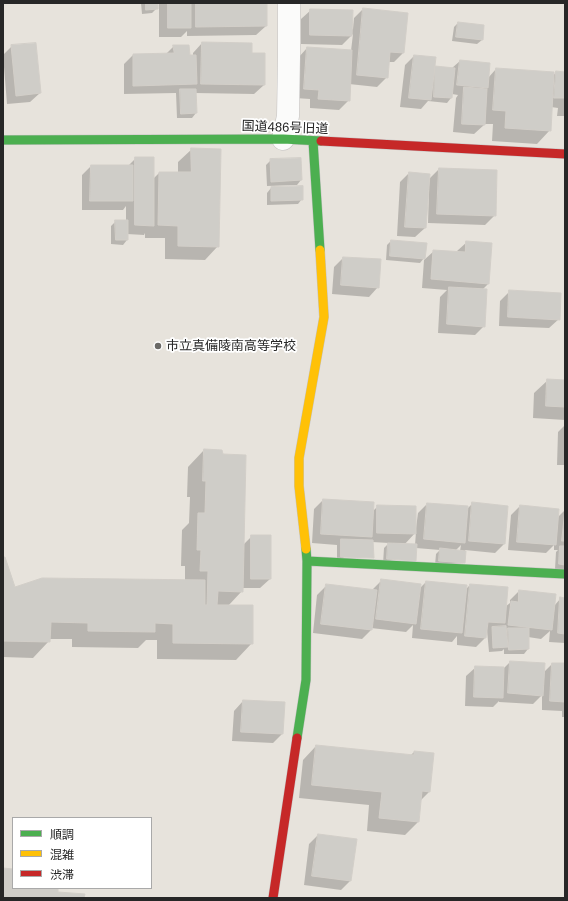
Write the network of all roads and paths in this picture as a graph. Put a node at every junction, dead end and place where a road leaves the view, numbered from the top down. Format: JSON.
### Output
{"nodes":[{"id":1,"x":289,"y":3,"type":"edge"},
{"id":2,"x":283,"y":139,"type":"junction"},
{"id":3,"x":3,"y":140,"type":"edge"},
{"id":4,"x":313,"y":141,"type":"junction"},
{"id":5,"x":565,"y":154,"type":"edge"},
{"id":6,"x":307,"y":561,"type":"junction"},
{"id":7,"x":565,"y":574,"type":"edge"},
{"id":8,"x":273,"y":898,"type":"edge"}],
"edges":[{"from":1,"to":2,"type":"street"},
{"from":2,"to":3,"type":"street","name":"国道486号旧道"},
{"from":2,"to":4,"type":"street","name":"国道486号旧道"},
{"from":4,"to":5,"type":"street","name":"国道486号旧道"},
{"from":4,"to":6,"type":"street"},
{"from":6,"to":7,"type":"street"},
{"from":6,"to":8,"type":"street"}]}
